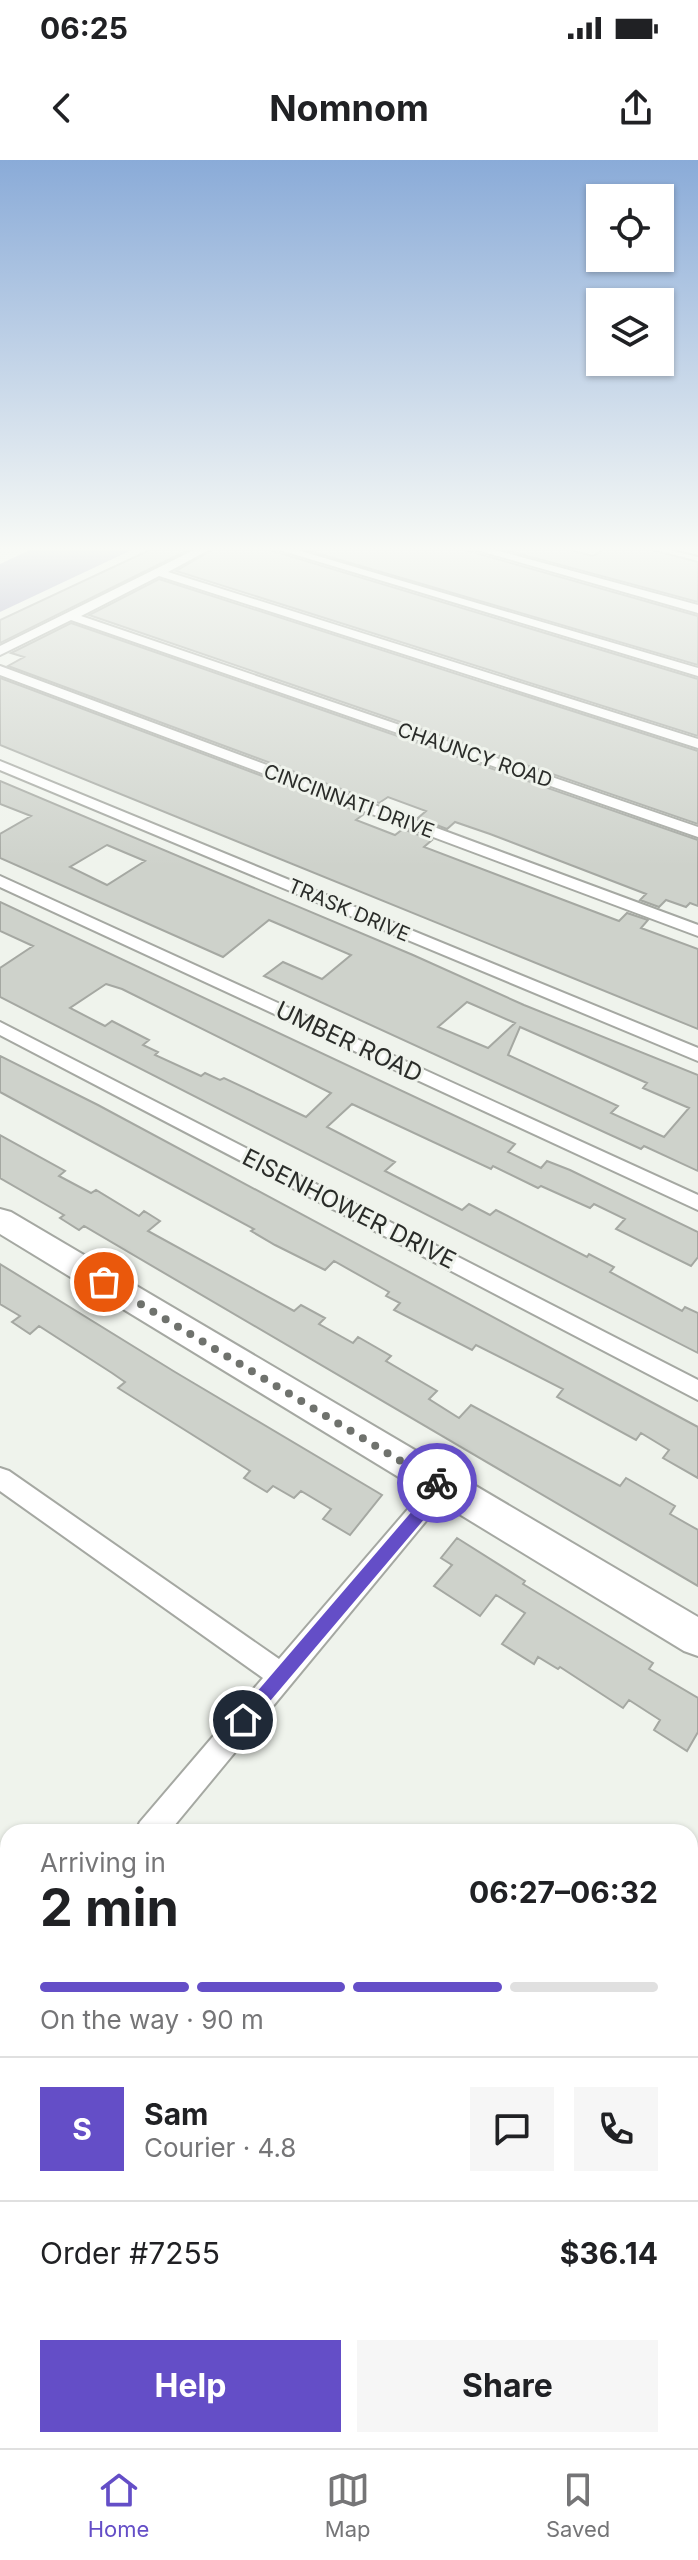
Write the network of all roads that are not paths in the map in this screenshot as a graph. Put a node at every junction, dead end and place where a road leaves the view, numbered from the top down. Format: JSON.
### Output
{"nodes":[{"id":1,"x":180,"y":654,"type":"edge"},
{"id":2,"x":414,"y":654,"type":"edge"},
{"id":3,"x":636,"y":654,"type":"edge"},
{"id":4,"x":0,"y":670,"type":"edge"},
{"id":5,"x":698,"y":672,"type":"edge"},
{"id":6,"x":698,"y":744,"type":"edge"},
{"id":7,"x":0,"y":765,"type":"edge"},
{"id":8,"x":698,"y":832,"type":"edge"},
{"id":9,"x":0,"y":881,"type":"edge"},
{"id":10,"x":698,"y":931,"type":"edge"},
{"id":11,"x":0,"y":1028,"type":"edge"},
{"id":12,"x":698,"y":1055,"type":"edge"},
{"id":13,"x":698,"y":1203,"type":"edge"},
{"id":14,"x":0,"y":1220,"type":"edge"},
{"id":15,"x":698,"y":1391,"type":"edge"},
{"id":16,"x":0,"y":1478,"type":"edge"},
{"id":17,"x":442,"y":1487,"type":"junction"},
{"id":18,"x":698,"y":1638,"type":"edge"},
{"id":19,"x":280,"y":1675,"type":"junction"},
{"id":20,"x":157,"y":1824,"type":"edge"}],
"edges":[{"from":1,"to":8,"type":"street","name":"CHAUNCY ROAD"},
{"from":2,"to":6,"type":"street"},
{"from":3,"to":5,"type":"street"},
{"from":4,"to":10,"type":"street","name":"CINCINNATI DRIVE"},
{"from":7,"to":12,"type":"street","name":"TRASK DRIVE"},
{"from":9,"to":13,"type":"street","name":"UMBER ROAD"},
{"from":11,"to":15,"type":"street","name":"EISENHOWER DRIVE"},
{"from":14,"to":17,"type":"street"},
{"from":16,"to":19,"type":"street"},
{"from":17,"to":18,"type":"street"},
{"from":17,"to":19,"type":"street"},
{"from":19,"to":20,"type":"street"}]}
